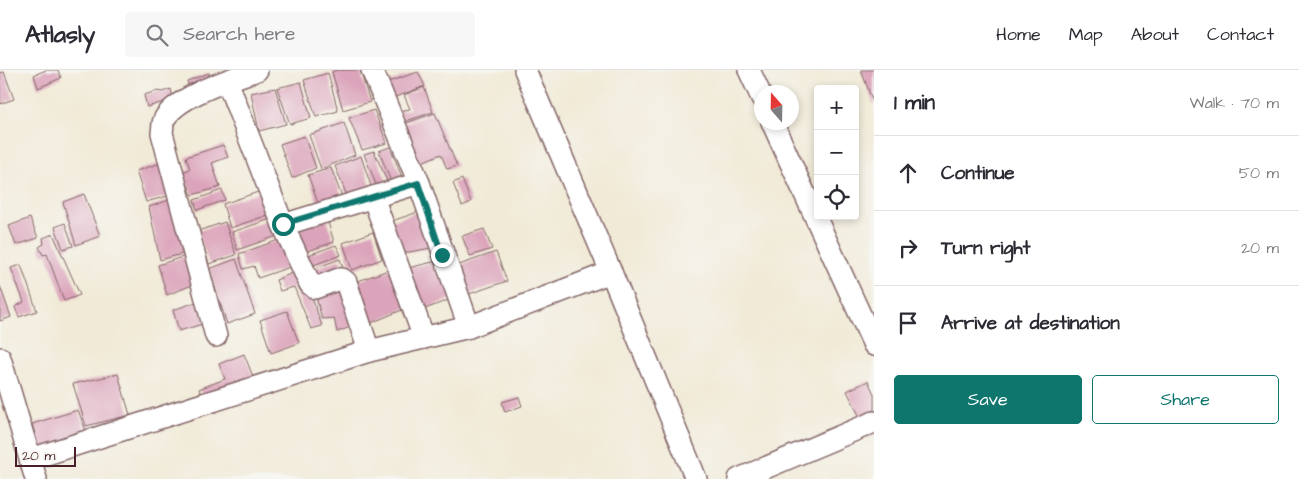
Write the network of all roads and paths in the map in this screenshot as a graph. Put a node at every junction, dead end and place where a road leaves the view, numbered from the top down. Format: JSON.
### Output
{"nodes":[{"id":1,"x":257,"y":70,"type":"edge"},
{"id":2,"x":372,"y":70,"type":"edge"},
{"id":3,"x":525,"y":70,"type":"edge"},
{"id":4,"x":748,"y":70,"type":"edge"},
{"id":5,"x":227,"y":81,"type":"junction"},
{"id":6,"x":756,"y":85,"type":"edge"},
{"id":7,"x":776,"y":130,"type":"edge"},
{"id":8,"x":418,"y":183,"type":"junction"},
{"id":9,"x":373,"y":197,"type":"junction"},
{"id":10,"x":283,"y":224,"type":"junction"},
{"id":11,"x":611,"y":272,"type":"junction"},
{"id":12,"x":469,"y":327,"type":"junction"},
{"id":13,"x":216,"y":336,"type":"dead end"},
{"id":14,"x":424,"y":338,"type":"junction"},
{"id":15,"x":874,"y":345,"type":"edge"},
{"id":16,"x":369,"y":351,"type":"junction"},
{"id":17,"x":0,"y":358,"type":"edge"},
{"id":18,"x":874,"y":422,"type":"edge"},
{"id":19,"x":34,"y":469,"type":"edge"},
{"id":20,"x":696,"y":479,"type":"edge"},
{"id":21,"x":739,"y":479,"type":"edge"}],
"edges":[{"from":1,"to":5,"type":"street"},
{"from":2,"to":8,"type":"street"},
{"from":3,"to":11,"type":"street"},
{"from":4,"to":6,"type":"street"},
{"from":5,"to":10,"type":"street"},
{"from":5,"to":13,"type":"street"},
{"from":7,"to":15,"type":"street"},
{"from":8,"to":9,"type":"street"},
{"from":8,"to":12,"type":"street"},
{"from":9,"to":10,"type":"street"},
{"from":9,"to":14,"type":"street"},
{"from":10,"to":16,"type":"street"},
{"from":11,"to":12,"type":"street"},
{"from":11,"to":20,"type":"street"},
{"from":12,"to":14,"type":"street"},
{"from":14,"to":16,"type":"street"},
{"from":16,"to":19,"type":"street"},
{"from":17,"to":19,"type":"street"},
{"from":18,"to":21,"type":"street"}]}
